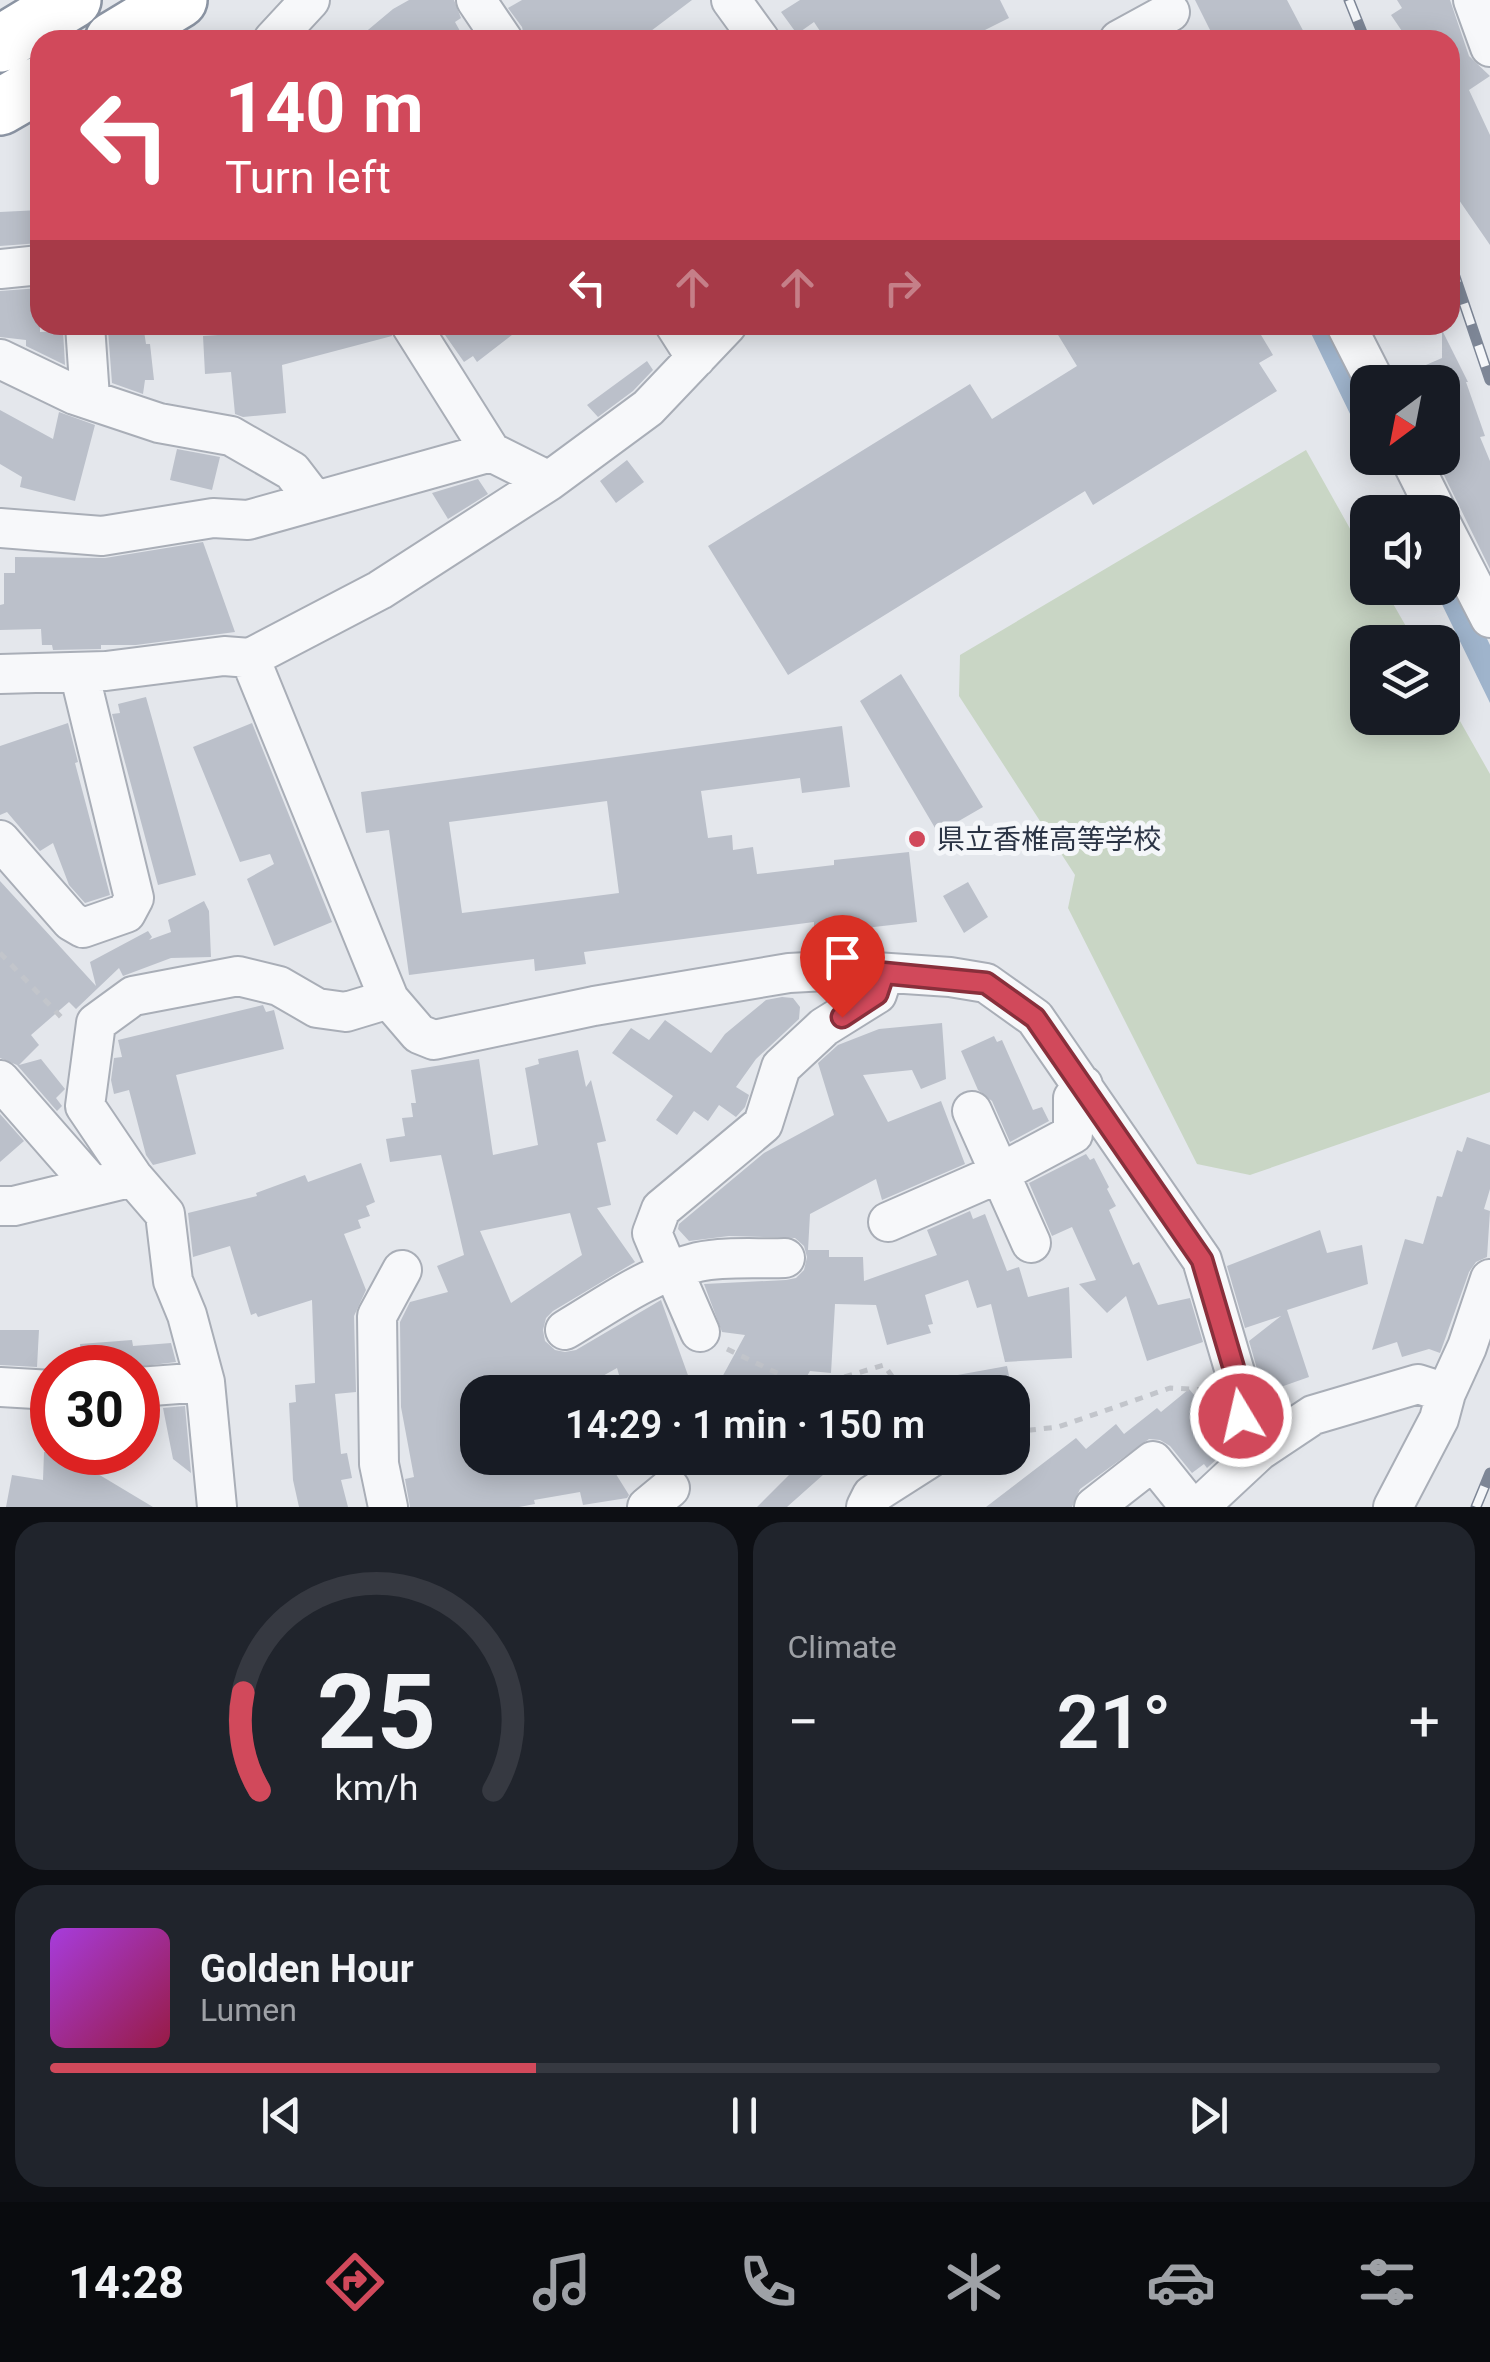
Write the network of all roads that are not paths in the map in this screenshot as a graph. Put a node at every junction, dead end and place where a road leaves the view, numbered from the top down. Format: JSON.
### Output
{"nodes":[{"id":1,"x":73,"y":0,"type":"edge"},
{"id":2,"x":310,"y":0,"type":"edge"},
{"id":3,"x":476,"y":0,"type":"edge"},
{"id":4,"x":731,"y":0,"type":"edge"},
{"id":5,"x":1473,"y":0,"type":"edge"},
{"id":6,"x":1173,"y":17,"type":"edge"},
{"id":7,"x":282,"y":30,"type":"edge"},
{"id":8,"x":496,"y":30,"type":"edge"},
{"id":9,"x":753,"y":30,"type":"edge"},
{"id":10,"x":1142,"y":30,"type":"edge"},
{"id":11,"x":0,"y":44,"type":"edge"},
{"id":12,"x":1490,"y":47,"type":"edge"},
{"id":13,"x":30,"y":90,"type":"edge"},
{"id":14,"x":0,"y":107,"type":"edge"},
{"id":15,"x":30,"y":266,"type":"edge"},
{"id":16,"x":0,"y":269,"type":"edge"},
{"id":17,"x":86,"y":335,"type":"edge"},
{"id":18,"x":423,"y":335,"type":"edge"},
{"id":19,"x":681,"y":335,"type":"edge"},
{"id":20,"x":718,"y":335,"type":"edge"},
{"id":21,"x":1351,"y":335,"type":"edge"},
{"id":22,"x":696,"y":358,"type":"junction"},
{"id":23,"x":0,"y":359,"type":"edge"},
{"id":24,"x":1366,"y":365,"type":"edge"},
{"id":25,"x":90,"y":398,"type":"junction"},
{"id":26,"x":491,"y":452,"type":"junction"},
{"id":27,"x":549,"y":481,"type":"junction"},
{"id":28,"x":316,"y":501,"type":"junction"},
{"id":29,"x":0,"y":528,"type":"edge"},
{"id":30,"x":1460,"y":560,"type":"edge"},
{"id":31,"x":1490,"y":618,"type":"edge"},
{"id":32,"x":250,"y":658,"type":"junction"},
{"id":33,"x":79,"y":672,"type":"junction"},
{"id":34,"x":0,"y":674,"type":"edge"},
{"id":35,"x":0,"y":840,"type":"edge"},
{"id":36,"x":884,"y":973,"type":"junction"},
{"id":37,"x":389,"y":999,"type":"junction"},
{"id":38,"x":0,"y":1080,"type":"edge"},
{"id":39,"x":1084,"y":1085,"type":"junction"},
{"id":40,"x":972,"y":1110,"type":"dead end"},
{"id":41,"x":1000,"y":1173,"type":"junction"},
{"id":42,"x":133,"y":1177,"type":"junction"},
{"id":43,"x":92,"y":1186,"type":"junction"},
{"id":44,"x":0,"y":1206,"type":"edge"},
{"id":45,"x":888,"y":1222,"type":"dead end"},
{"id":46,"x":1030,"y":1243,"type":"dead end"},
{"id":47,"x":784,"y":1258,"type":"dead end"},
{"id":48,"x":402,"y":1270,"type":"dead end"},
{"id":49,"x":674,"y":1270,"type":"junction"},
{"id":50,"x":1490,"y":1279,"type":"edge"},
{"id":51,"x":565,"y":1330,"type":"dead end"},
{"id":52,"x":700,"y":1332,"type":"road end"},
{"id":53,"x":205,"y":1382,"type":"junction"},
{"id":54,"x":160,"y":1385,"type":"edge"},
{"id":55,"x":0,"y":1387,"type":"edge"},
{"id":56,"x":30,"y":1389,"type":"edge"},
{"id":57,"x":1446,"y":1393,"type":"junction"},
{"id":58,"x":1259,"y":1450,"type":"junction"},
{"id":59,"x":903,"y":1475,"type":"edge"},
{"id":60,"x":217,"y":1507,"type":"edge"},
{"id":61,"x":388,"y":1507,"type":"edge"},
{"id":62,"x":866,"y":1507,"type":"edge"},
{"id":63,"x":1094,"y":1507,"type":"edge"},
{"id":64,"x":1190,"y":1507,"type":"edge"},
{"id":65,"x":1198,"y":1507,"type":"edge"},
{"id":66,"x":1393,"y":1507,"type":"edge"}],
"edges":[{"from":1,"to":11,"type":"highway"},
{"from":2,"to":7,"type":"street"},
{"from":3,"to":8,"type":"street"},
{"from":4,"to":9,"type":"street"},
{"from":5,"to":12,"type":"street"},
{"from":6,"to":10,"type":"street"},
{"from":13,"to":14,"type":"highway"},
{"from":15,"to":16,"type":"street"},
{"from":17,"to":25,"type":"street"},
{"from":18,"to":26,"type":"street"},
{"from":19,"to":22,"type":"street"},
{"from":20,"to":22,"type":"street"},
{"from":21,"to":24,"type":"street"},
{"from":22,"to":27,"type":"street"},
{"from":23,"to":25,"type":"street"},
{"from":25,"to":28,"type":"street"},
{"from":26,"to":27,"type":"street"},
{"from":26,"to":28,"type":"street"},
{"from":27,"to":32,"type":"street"},
{"from":28,"to":29,"type":"street"},
{"from":30,"to":31,"type":"street"},
{"from":32,"to":33,"type":"street"},
{"from":32,"to":37,"type":"street"},
{"from":33,"to":34,"type":"street"},
{"from":33,"to":35,"type":"street"},
{"from":36,"to":37,"type":"street"},
{"from":36,"to":39,"type":"street"},
{"from":36,"to":49,"type":"street"},
{"from":37,"to":42,"type":"street"},
{"from":38,"to":43,"type":"street"},
{"from":39,"to":41,"type":"street"},
{"from":39,"to":58,"type":"street"},
{"from":40,"to":41,"type":"street"},
{"from":41,"to":45,"type":"street"},
{"from":41,"to":46,"type":"street"},
{"from":42,"to":43,"type":"street"},
{"from":42,"to":53,"type":"street"},
{"from":43,"to":44,"type":"street"},
{"from":47,"to":49,"type":"street"},
{"from":48,"to":61,"type":"street"},
{"from":49,"to":51,"type":"street"},
{"from":49,"to":52,"type":"street"},
{"from":50,"to":57,"type":"street"},
{"from":53,"to":54,"type":"street"},
{"from":53,"to":60,"type":"street"},
{"from":55,"to":56,"type":"street"},
{"from":57,"to":58,"type":"street"},
{"from":57,"to":66,"type":"street"},
{"from":58,"to":65,"type":"street"},
{"from":59,"to":62,"type":"street"},
{"from":63,"to":64,"type":"street"}]}
